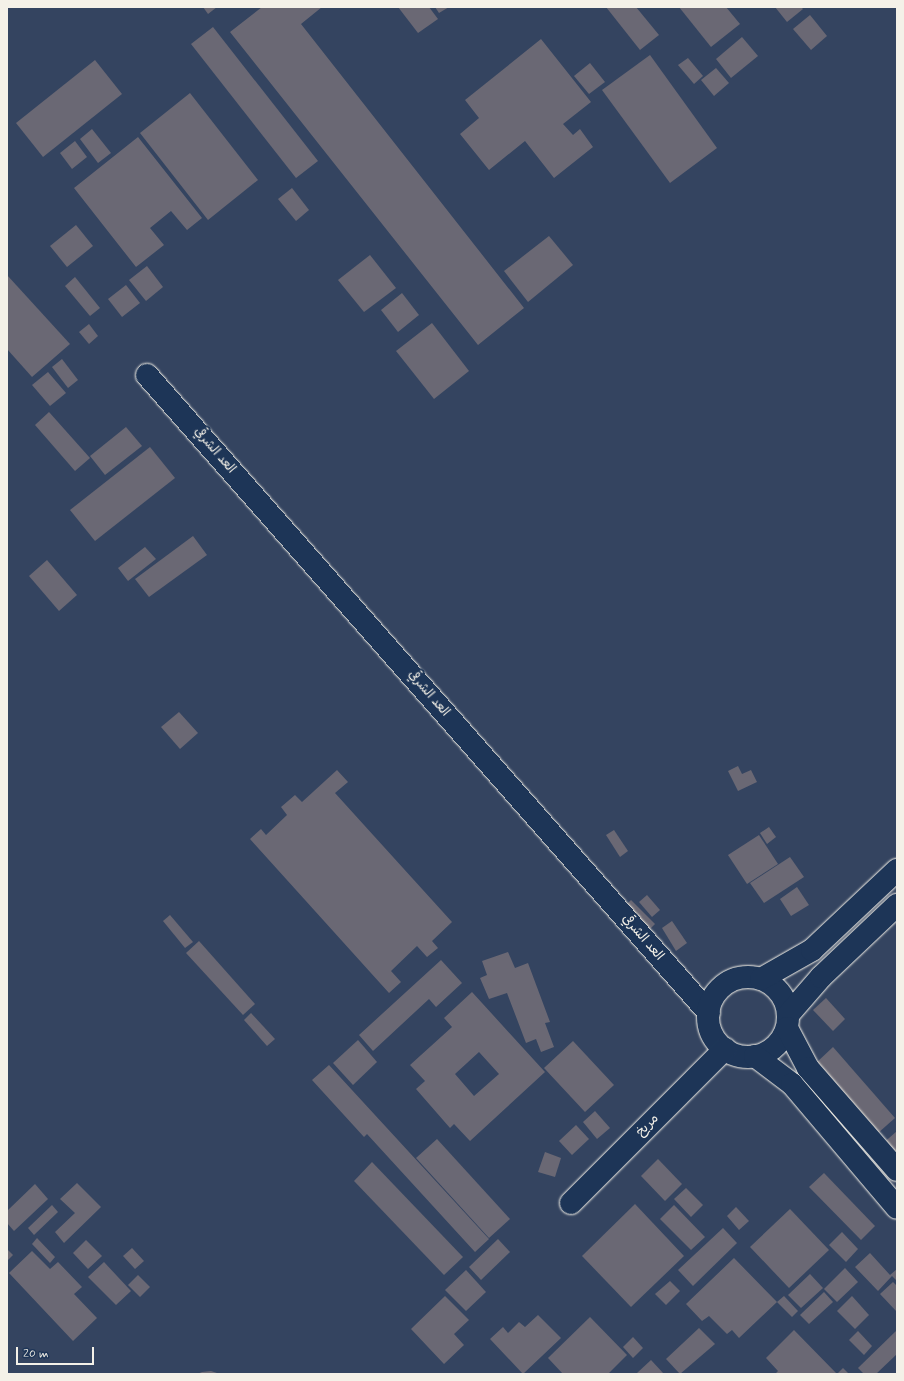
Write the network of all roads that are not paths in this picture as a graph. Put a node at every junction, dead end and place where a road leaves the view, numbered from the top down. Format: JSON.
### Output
{"nodes":[{"id":1,"x":147,"y":375,"type":"dead end"},
{"id":2,"x":897,"y":870,"type":"edge"},
{"id":3,"x":897,"y":904,"type":"edge"},
{"id":4,"x":760,"y":979,"type":"junction"},
{"id":5,"x":709,"y":1014,"type":"junction"},
{"id":6,"x":787,"y":1021,"type":"junction"},
{"id":7,"x":725,"y":1049,"type":"junction"},
{"id":8,"x":755,"y":1056,"type":"junction"},
{"id":9,"x":897,"y":1170,"type":"edge"},
{"id":10,"x":571,"y":1204,"type":"dead end"},
{"id":11,"x":897,"y":1208,"type":"edge"}],
"edges":[{"from":1,"to":5,"type":"street","name":"العد الشرقي"},
{"from":2,"to":4,"type":"street"},
{"from":3,"to":6,"type":"street"},
{"from":4,"to":5,"type":"street"},
{"from":4,"to":6,"type":"street"},
{"from":5,"to":7,"type":"street"},
{"from":6,"to":8,"type":"street"},
{"from":6,"to":9,"type":"street"},
{"from":7,"to":8,"type":"street"},
{"from":7,"to":10,"type":"street","name":"مريخ"},
{"from":8,"to":11,"type":"street"}]}
